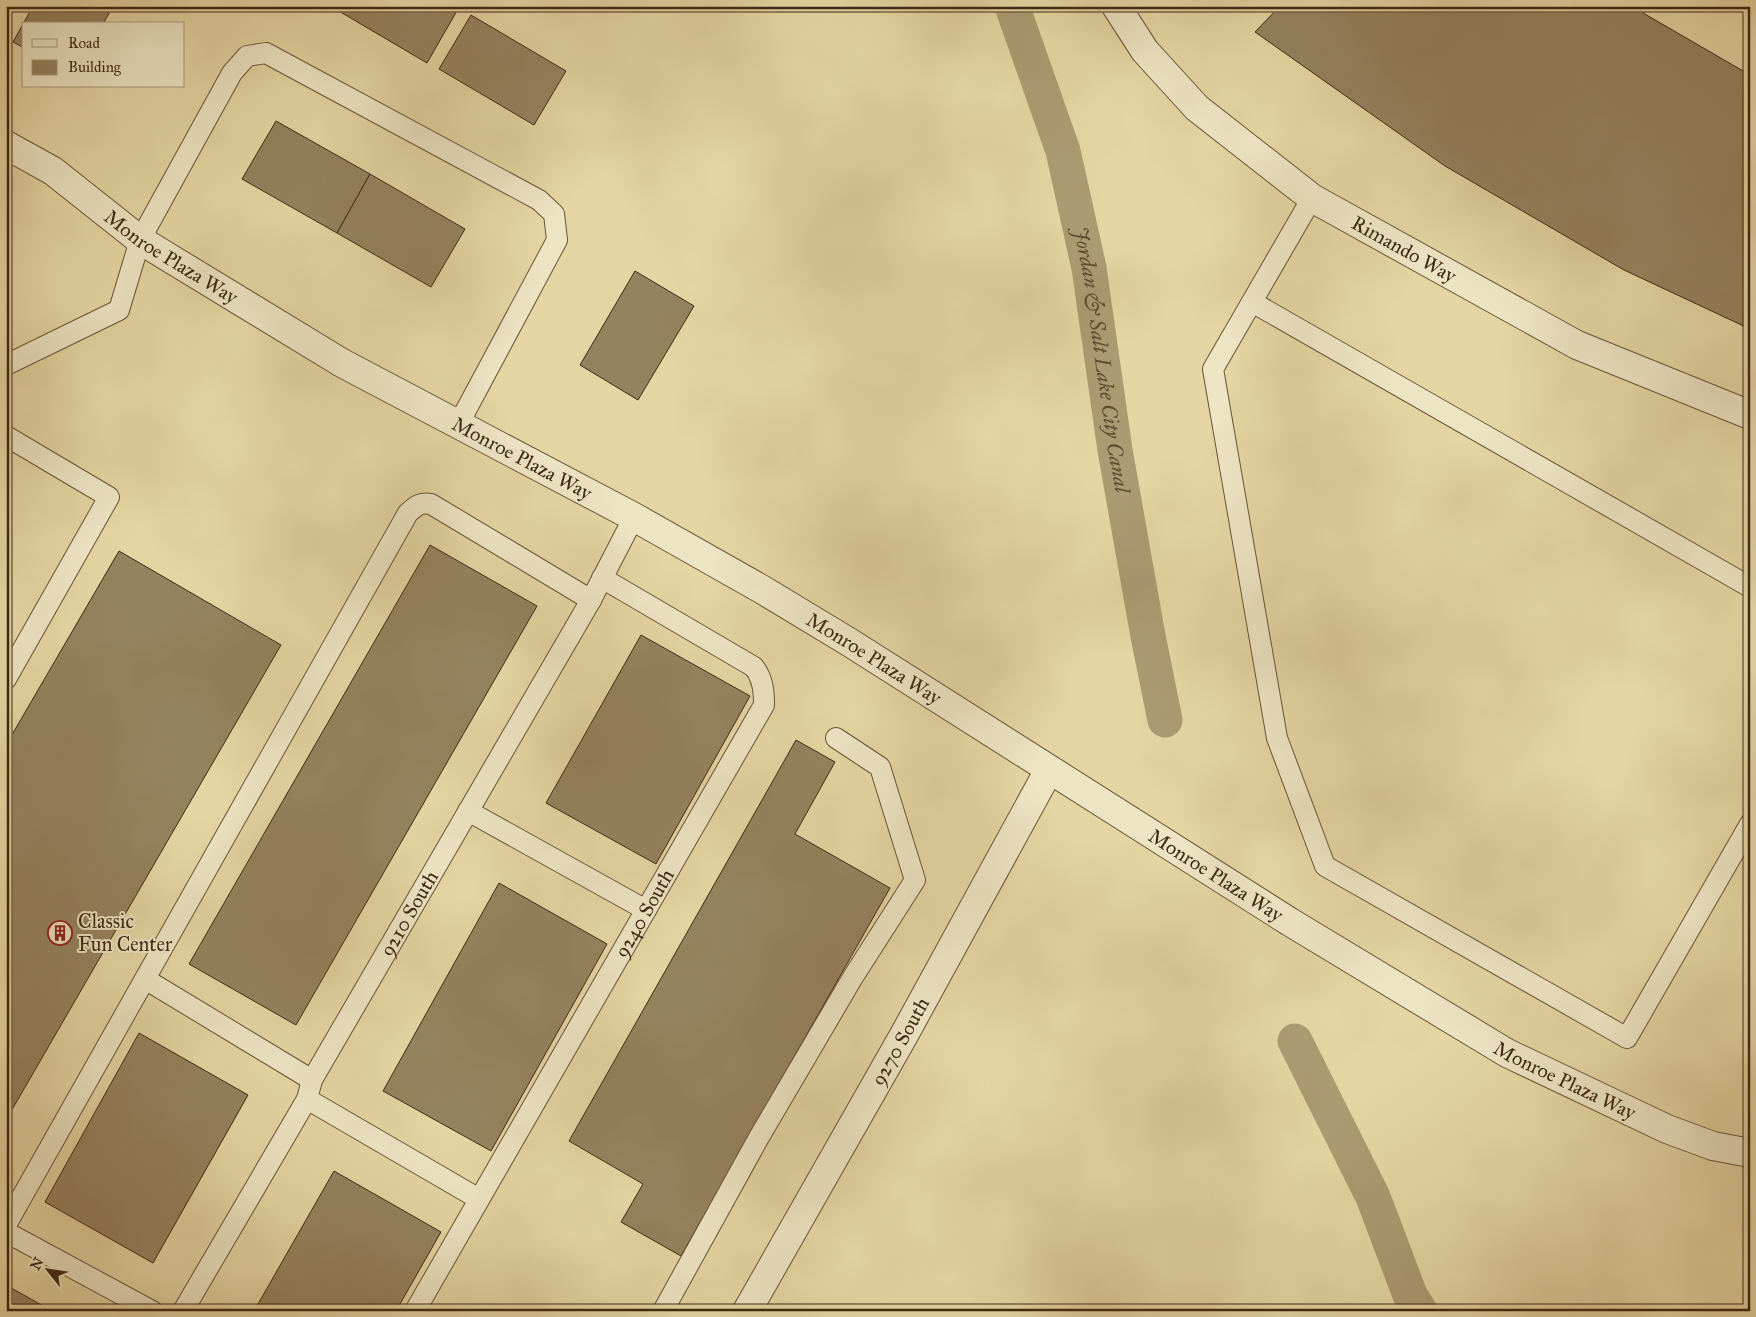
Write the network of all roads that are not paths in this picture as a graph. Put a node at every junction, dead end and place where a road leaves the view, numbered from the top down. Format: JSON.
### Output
{"nodes":[{"id":1,"x":1116,"y":6,"type":"edge"},
{"id":2,"x":6,"y":145,"type":"edge"},
{"id":3,"x":1312,"y":198,"type":"junction"},
{"id":4,"x":140,"y":240,"type":"junction"},
{"id":5,"x":1252,"y":302,"type":"junction"},
{"id":6,"x":6,"y":365,"type":"edge"},
{"id":7,"x":1750,"y":415,"type":"edge"},
{"id":8,"x":458,"y":425,"type":"junction"},
{"id":9,"x":6,"y":436,"type":"edge"},
{"id":10,"x":634,"y":517,"type":"junction"},
{"id":11,"x":602,"y":578,"type":"junction"},
{"id":12,"x":1750,"y":587,"type":"edge"},
{"id":13,"x":591,"y":600,"type":"junction"},
{"id":14,"x":6,"y":679,"type":"edge"},
{"id":15,"x":836,"y":738,"type":"dead end"},
{"id":16,"x":1049,"y":770,"type":"junction"},
{"id":17,"x":468,"y":811,"type":"junction"},
{"id":18,"x":1750,"y":824,"type":"edge"},
{"id":19,"x":646,"y":910,"type":"junction"},
{"id":20,"x":145,"y":978,"type":"junction"},
{"id":21,"x":309,"y":1090,"type":"junction"},
{"id":22,"x":1750,"y":1153,"type":"edge"},
{"id":23,"x":479,"y":1200,"type":"junction"},
{"id":24,"x":6,"y":1225,"type":"edge"},
{"id":25,"x":6,"y":1232,"type":"edge"},
{"id":26,"x":152,"y":1311,"type":"edge"},
{"id":27,"x":183,"y":1311,"type":"edge"},
{"id":28,"x":415,"y":1311,"type":"edge"},
{"id":29,"x":663,"y":1311,"type":"edge"},
{"id":30,"x":747,"y":1311,"type":"edge"}],
"edges":[{"from":1,"to":3,"type":"street","name":"Rimando Way"},
{"from":2,"to":4,"type":"street","name":"Monroe Plaza Way"},
{"from":3,"to":5,"type":"lane"},
{"from":3,"to":7,"type":"street","name":"Rimando Way"},
{"from":4,"to":6,"type":"lane"},
{"from":4,"to":8,"type":"street","name":"Monroe Plaza Way"},
{"from":4,"to":8,"type":"lane"},
{"from":5,"to":12,"type":"lane"},
{"from":5,"to":18,"type":"lane"},
{"from":8,"to":10,"type":"street","name":"Monroe Plaza Way"},
{"from":9,"to":14,"type":"lane"},
{"from":10,"to":11,"type":"lane","name":"9210 South"},
{"from":10,"to":16,"type":"street","name":"Monroe Plaza Way"},
{"from":11,"to":13,"type":"lane","name":"9210 South"},
{"from":11,"to":19,"type":"lane","name":"9240 South"},
{"from":13,"to":17,"type":"lane","name":"9210 South"},
{"from":13,"to":20,"type":"lane"},
{"from":15,"to":29,"type":"lane"},
{"from":16,"to":22,"type":"street","name":"Monroe Plaza Way"},
{"from":16,"to":30,"type":"street","name":"9270 South"},
{"from":17,"to":19,"type":"lane"},
{"from":17,"to":21,"type":"lane","name":"9210 South"},
{"from":19,"to":23,"type":"lane","name":"9240 South"},
{"from":20,"to":21,"type":"lane"},
{"from":20,"to":24,"type":"lane"},
{"from":21,"to":23,"type":"lane"},
{"from":21,"to":27,"type":"lane","name":"9210 South"},
{"from":23,"to":28,"type":"lane","name":"9240 South"},
{"from":25,"to":26,"type":"lane"}]}
